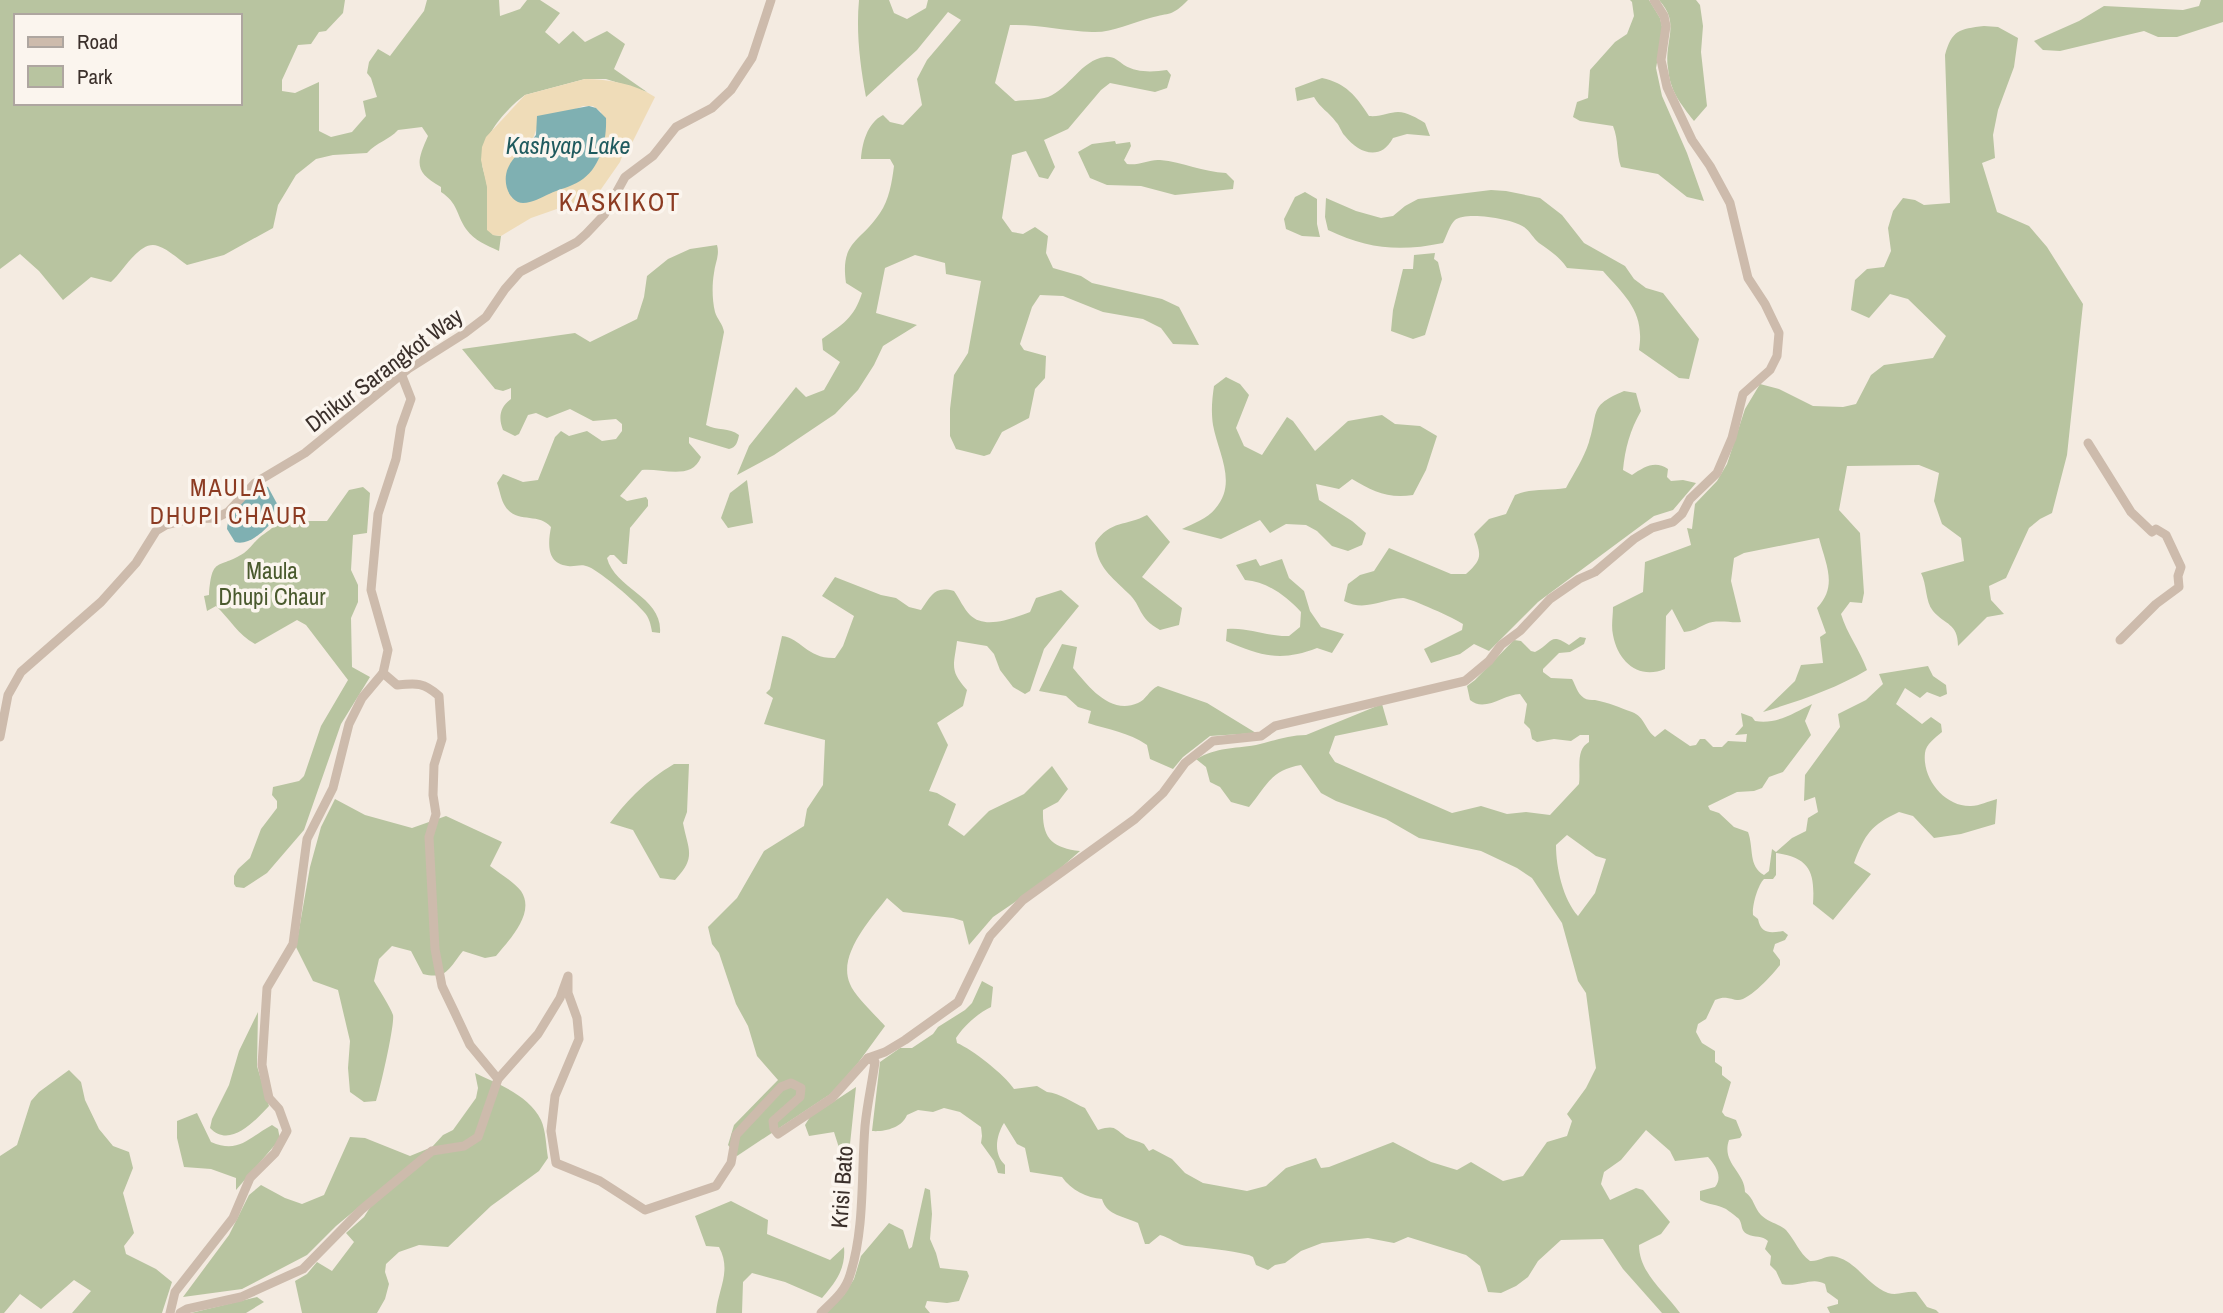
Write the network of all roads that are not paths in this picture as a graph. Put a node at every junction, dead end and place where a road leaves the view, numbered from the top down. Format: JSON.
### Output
{"nodes":[{"id":1,"x":771,"y":0,"type":"edge"},
{"id":2,"x":1654,"y":0,"type":"edge"},
{"id":3,"x":402,"y":376,"type":"junction"},
{"id":4,"x":2088,"y":443,"type":"dead end"},
{"id":5,"x":2120,"y":640,"type":"dead end"},
{"id":6,"x":383,"y":673,"type":"junction"},
{"id":7,"x":0,"y":737,"type":"edge"},
{"id":8,"x":867,"y":1058,"type":"junction"},
{"id":9,"x":499,"y":1079,"type":"junction"},
{"id":10,"x":170,"y":1313,"type":"edge"},
{"id":11,"x":180,"y":1313,"type":"edge"},
{"id":12,"x":821,"y":1313,"type":"edge"}],
"edges":[{"from":1,"to":3,"type":"street","name":"Dhikur Sarangkot Way"},
{"from":2,"to":8,"type":"street"},
{"from":3,"to":6,"type":"street"},
{"from":3,"to":7,"type":"street","name":"Dhikur Sarangkot Way"},
{"from":4,"to":5,"type":"street"},
{"from":6,"to":9,"type":"street"},
{"from":6,"to":10,"type":"street"},
{"from":8,"to":9,"type":"street"},
{"from":8,"to":12,"type":"street","name":"Krisi Bato"},
{"from":9,"to":11,"type":"street"}]}
